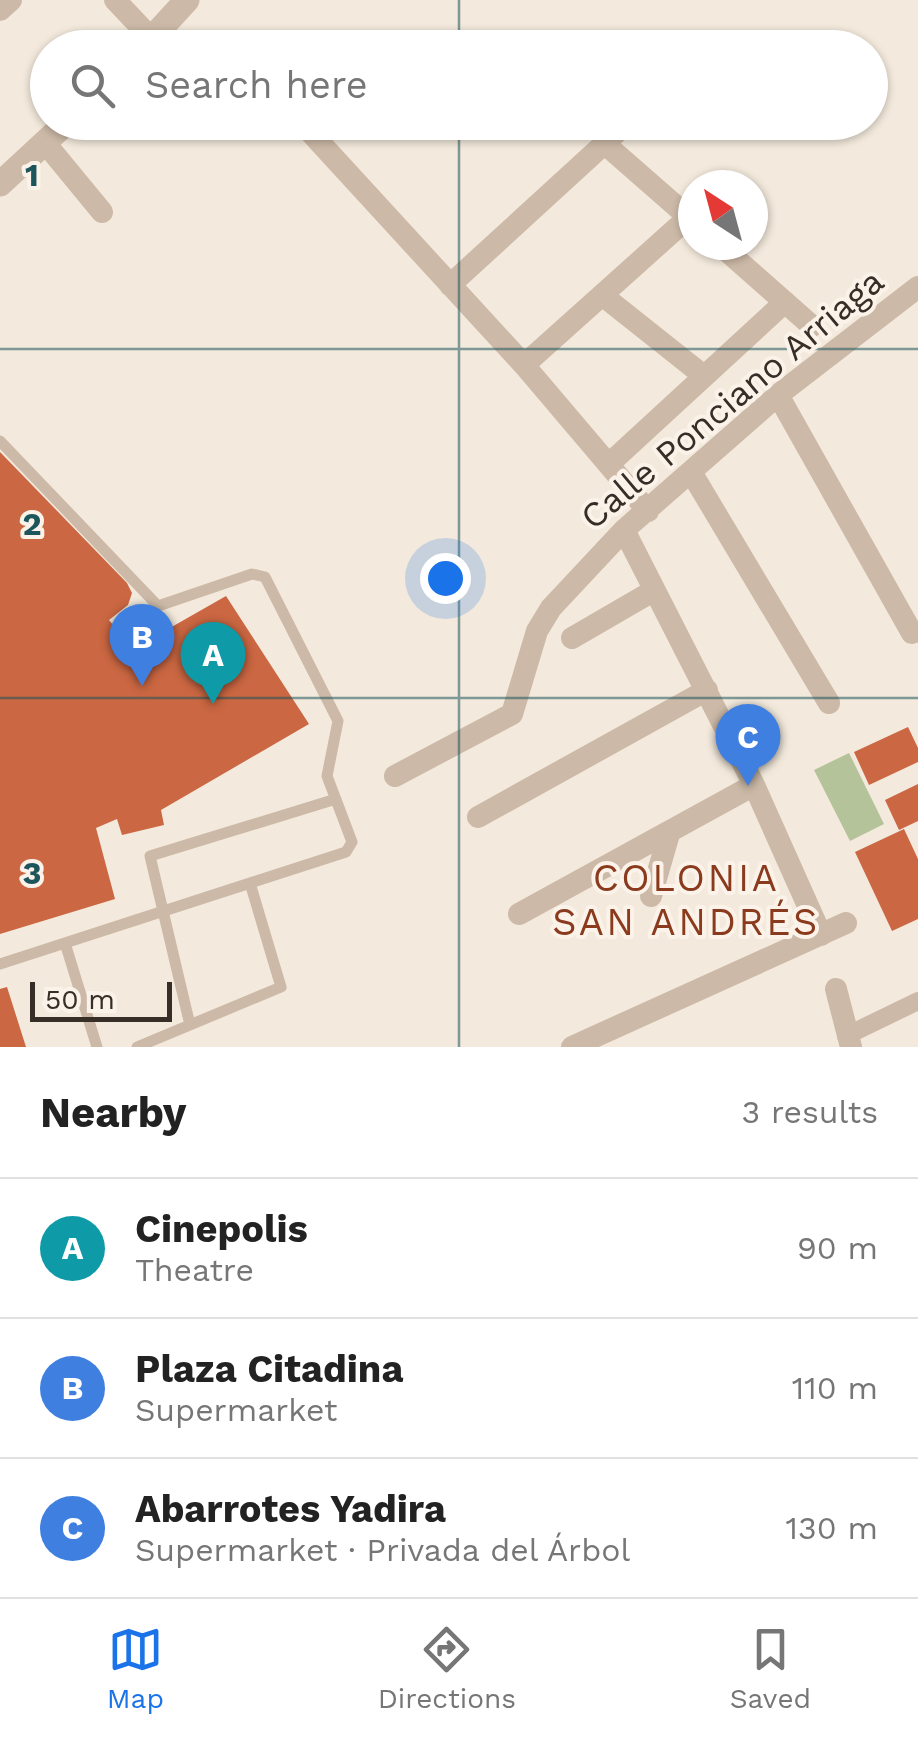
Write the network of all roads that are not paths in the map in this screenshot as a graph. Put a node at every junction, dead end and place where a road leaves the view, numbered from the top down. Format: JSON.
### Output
{"nodes":[{"id":1,"x":11,"y":0,"type":"edge"},
{"id":2,"x":115,"y":0,"type":"edge"},
{"id":3,"x":187,"y":0,"type":"edge"},
{"id":4,"x":0,"y":10,"type":"edge"},
{"id":5,"x":138,"y":30,"type":"edge"},
{"id":6,"x":160,"y":30,"type":"edge"},
{"id":7,"x":50,"y":140,"type":"edge"},
{"id":8,"x":318,"y":140,"type":"edge"},
{"id":9,"x":609,"y":140,"type":"edge"},
{"id":10,"x":46,"y":144,"type":"junction"},
{"id":11,"x":605,"y":144,"type":"junction"},
{"id":12,"x":0,"y":184,"type":"edge"},
{"id":13,"x":678,"y":208,"type":"edge"},
{"id":14,"x":102,"y":212,"type":"dead end"},
{"id":15,"x":678,"y":230,"type":"edge"},
{"id":16,"x":737,"y":260,"type":"edge"},
{"id":17,"x":450,"y":286,"type":"junction"},
{"id":18,"x":918,"y":287,"type":"edge"},
{"id":19,"x":602,"y":295,"type":"junction"},
{"id":20,"x":784,"y":302,"type":"junction"},
{"id":21,"x":812,"y":326,"type":"dead end"},
{"id":22,"x":524,"y":366,"type":"junction"},
{"id":23,"x":704,"y":376,"type":"junction"},
{"id":24,"x":778,"y":395,"type":"junction"},
{"id":25,"x":0,"y":441,"type":"edge"},
{"id":26,"x":615,"y":459,"type":"junction"},
{"id":27,"x":691,"y":472,"type":"junction"},
{"id":28,"x":653,"y":506,"type":"junction"},
{"id":29,"x":624,"y":530,"type":"junction"},
{"id":30,"x":653,"y":591,"type":"junction"},
{"id":31,"x":912,"y":632,"type":"dead end"},
{"id":32,"x":572,"y":638,"type":"dead end"},
{"id":33,"x":707,"y":690,"type":"junction"},
{"id":34,"x":829,"y":703,"type":"dead end"},
{"id":35,"x":395,"y":776,"type":"dead end"},
{"id":36,"x":754,"y":784,"type":"junction"},
{"id":37,"x":336,"y":798,"type":"junction"},
{"id":38,"x":478,"y":818,"type":"dead end"},
{"id":39,"x":669,"y":834,"type":"junction"},
{"id":40,"x":250,"y":883,"type":"junction"},
{"id":41,"x":651,"y":896,"type":"dead end"},
{"id":42,"x":160,"y":912,"type":"junction"},
{"id":43,"x":519,"y":914,"type":"dead end"},
{"id":44,"x":846,"y":922,"type":"dead end"},
{"id":45,"x":822,"y":934,"type":"junction"},
{"id":46,"x":64,"y":944,"type":"junction"},
{"id":47,"x":0,"y":964,"type":"edge"},
{"id":48,"x":836,"y":988,"type":"dead end"},
{"id":49,"x":918,"y":1001,"type":"edge"},
{"id":50,"x":190,"y":1025,"type":"junction"},
{"id":51,"x":848,"y":1041,"type":"edge"},
{"id":52,"x":97,"y":1047,"type":"edge"},
{"id":53,"x":137,"y":1047,"type":"edge"},
{"id":54,"x":572,"y":1047,"type":"edge"}],
"edges":[{"from":1,"to":4,"type":"street"},
{"from":2,"to":5,"type":"street"},
{"from":3,"to":6,"type":"street"},
{"from":7,"to":10,"type":"street"},
{"from":8,"to":17,"type":"street"},
{"from":9,"to":11,"type":"street"},
{"from":10,"to":12,"type":"street"},
{"from":10,"to":14,"type":"street"},
{"from":11,"to":13,"type":"street"},
{"from":11,"to":17,"type":"street"},
{"from":15,"to":19,"type":"street"},
{"from":16,"to":20,"type":"street"},
{"from":17,"to":22,"type":"street"},
{"from":18,"to":24,"type":"street","name":"Calle Ponciano Arriaga"},
{"from":19,"to":22,"type":"street"},
{"from":19,"to":23,"type":"street"},
{"from":20,"to":21,"type":"street"},
{"from":20,"to":23,"type":"street"},
{"from":22,"to":26,"type":"street"},
{"from":23,"to":26,"type":"street"},
{"from":24,"to":27,"type":"street","name":"Calle Ponciano Arriaga"},
{"from":24,"to":31,"type":"street"},
{"from":25,"to":37,"type":"lane"},
{"from":26,"to":28,"type":"street"},
{"from":27,"to":28,"type":"street","name":"Calle Ponciano Arriaga"},
{"from":27,"to":34,"type":"street"},
{"from":28,"to":29,"type":"street","name":"Calle Ponciano Arriaga"},
{"from":29,"to":30,"type":"street"},
{"from":29,"to":35,"type":"street","name":"Calle Ponciano Arriaga"},
{"from":30,"to":32,"type":"street"},
{"from":30,"to":33,"type":"street"},
{"from":33,"to":36,"type":"street"},
{"from":33,"to":38,"type":"street"},
{"from":36,"to":39,"type":"street"},
{"from":36,"to":45,"type":"street"},
{"from":37,"to":40,"type":"lane"},
{"from":37,"to":42,"type":"lane"},
{"from":39,"to":41,"type":"street"},
{"from":39,"to":43,"type":"street"},
{"from":40,"to":42,"type":"lane"},
{"from":40,"to":50,"type":"lane"},
{"from":42,"to":46,"type":"lane"},
{"from":42,"to":50,"type":"lane"},
{"from":44,"to":45,"type":"street"},
{"from":45,"to":54,"type":"street"},
{"from":46,"to":47,"type":"lane"},
{"from":46,"to":52,"type":"lane"},
{"from":48,"to":51,"type":"street"},
{"from":49,"to":51,"type":"street"},
{"from":50,"to":53,"type":"lane"}]}
